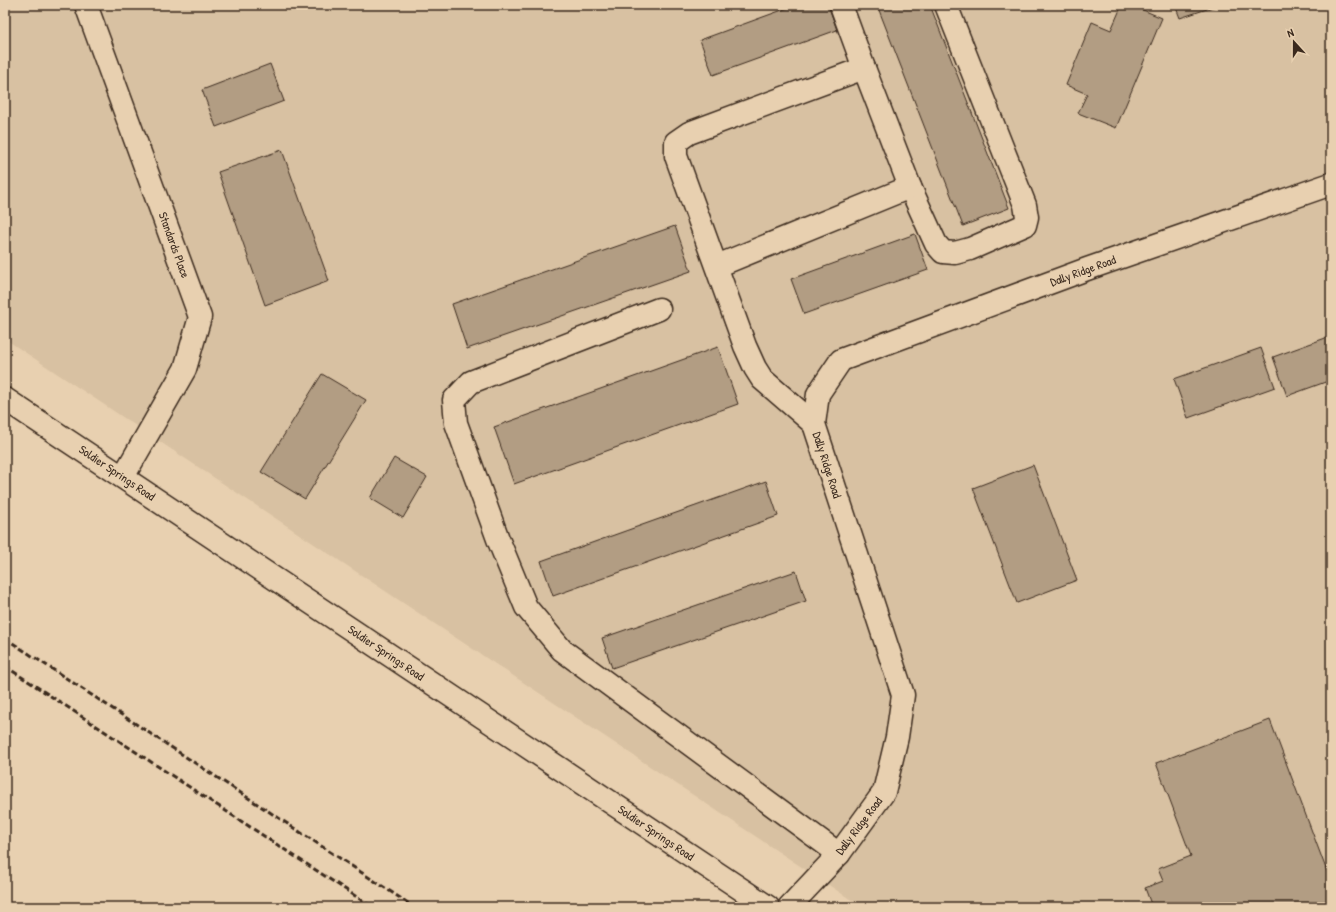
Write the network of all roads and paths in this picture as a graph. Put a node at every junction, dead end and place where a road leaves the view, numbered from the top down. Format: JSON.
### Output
{"nodes":[{"id":1,"x":86,"y":5,"type":"edge"},
{"id":2,"x":843,"y":5,"type":"edge"},
{"id":3,"x":946,"y":5,"type":"edge"},
{"id":4,"x":864,"y":68,"type":"junction"},
{"id":5,"x":1331,"y":184,"type":"edge"},
{"id":6,"x":910,"y":187,"type":"junction"},
{"id":7,"x":717,"y":266,"type":"junction"},
{"id":8,"x":660,"y":309,"type":"dead end"},
{"id":9,"x":5,"y":399,"type":"edge"},
{"id":10,"x":814,"y":424,"type":"junction"},
{"id":11,"x":123,"y":477,"type":"junction"},
{"id":12,"x":839,"y":854,"type":"junction"},
{"id":13,"x":768,"y":907,"type":"edge"},
{"id":14,"x":789,"y":907,"type":"edge"}],
"edges":[{"from":1,"to":11,"type":"street","name":"Standards Place"},
{"from":2,"to":4,"type":"street"},
{"from":3,"to":6,"type":"street"},
{"from":4,"to":6,"type":"street"},
{"from":4,"to":7,"type":"street"},
{"from":5,"to":10,"type":"street","name":"Dally Ridge Road"},
{"from":6,"to":7,"type":"street"},
{"from":7,"to":10,"type":"street"},
{"from":8,"to":12,"type":"street"},
{"from":9,"to":11,"type":"street","name":"Soldier Springs Road"},
{"from":10,"to":12,"type":"street","name":"Dally Ridge Road"},
{"from":11,"to":13,"type":"street","name":"Soldier Springs Road"},
{"from":12,"to":14,"type":"street","name":"Dally Ridge Road"}]}
